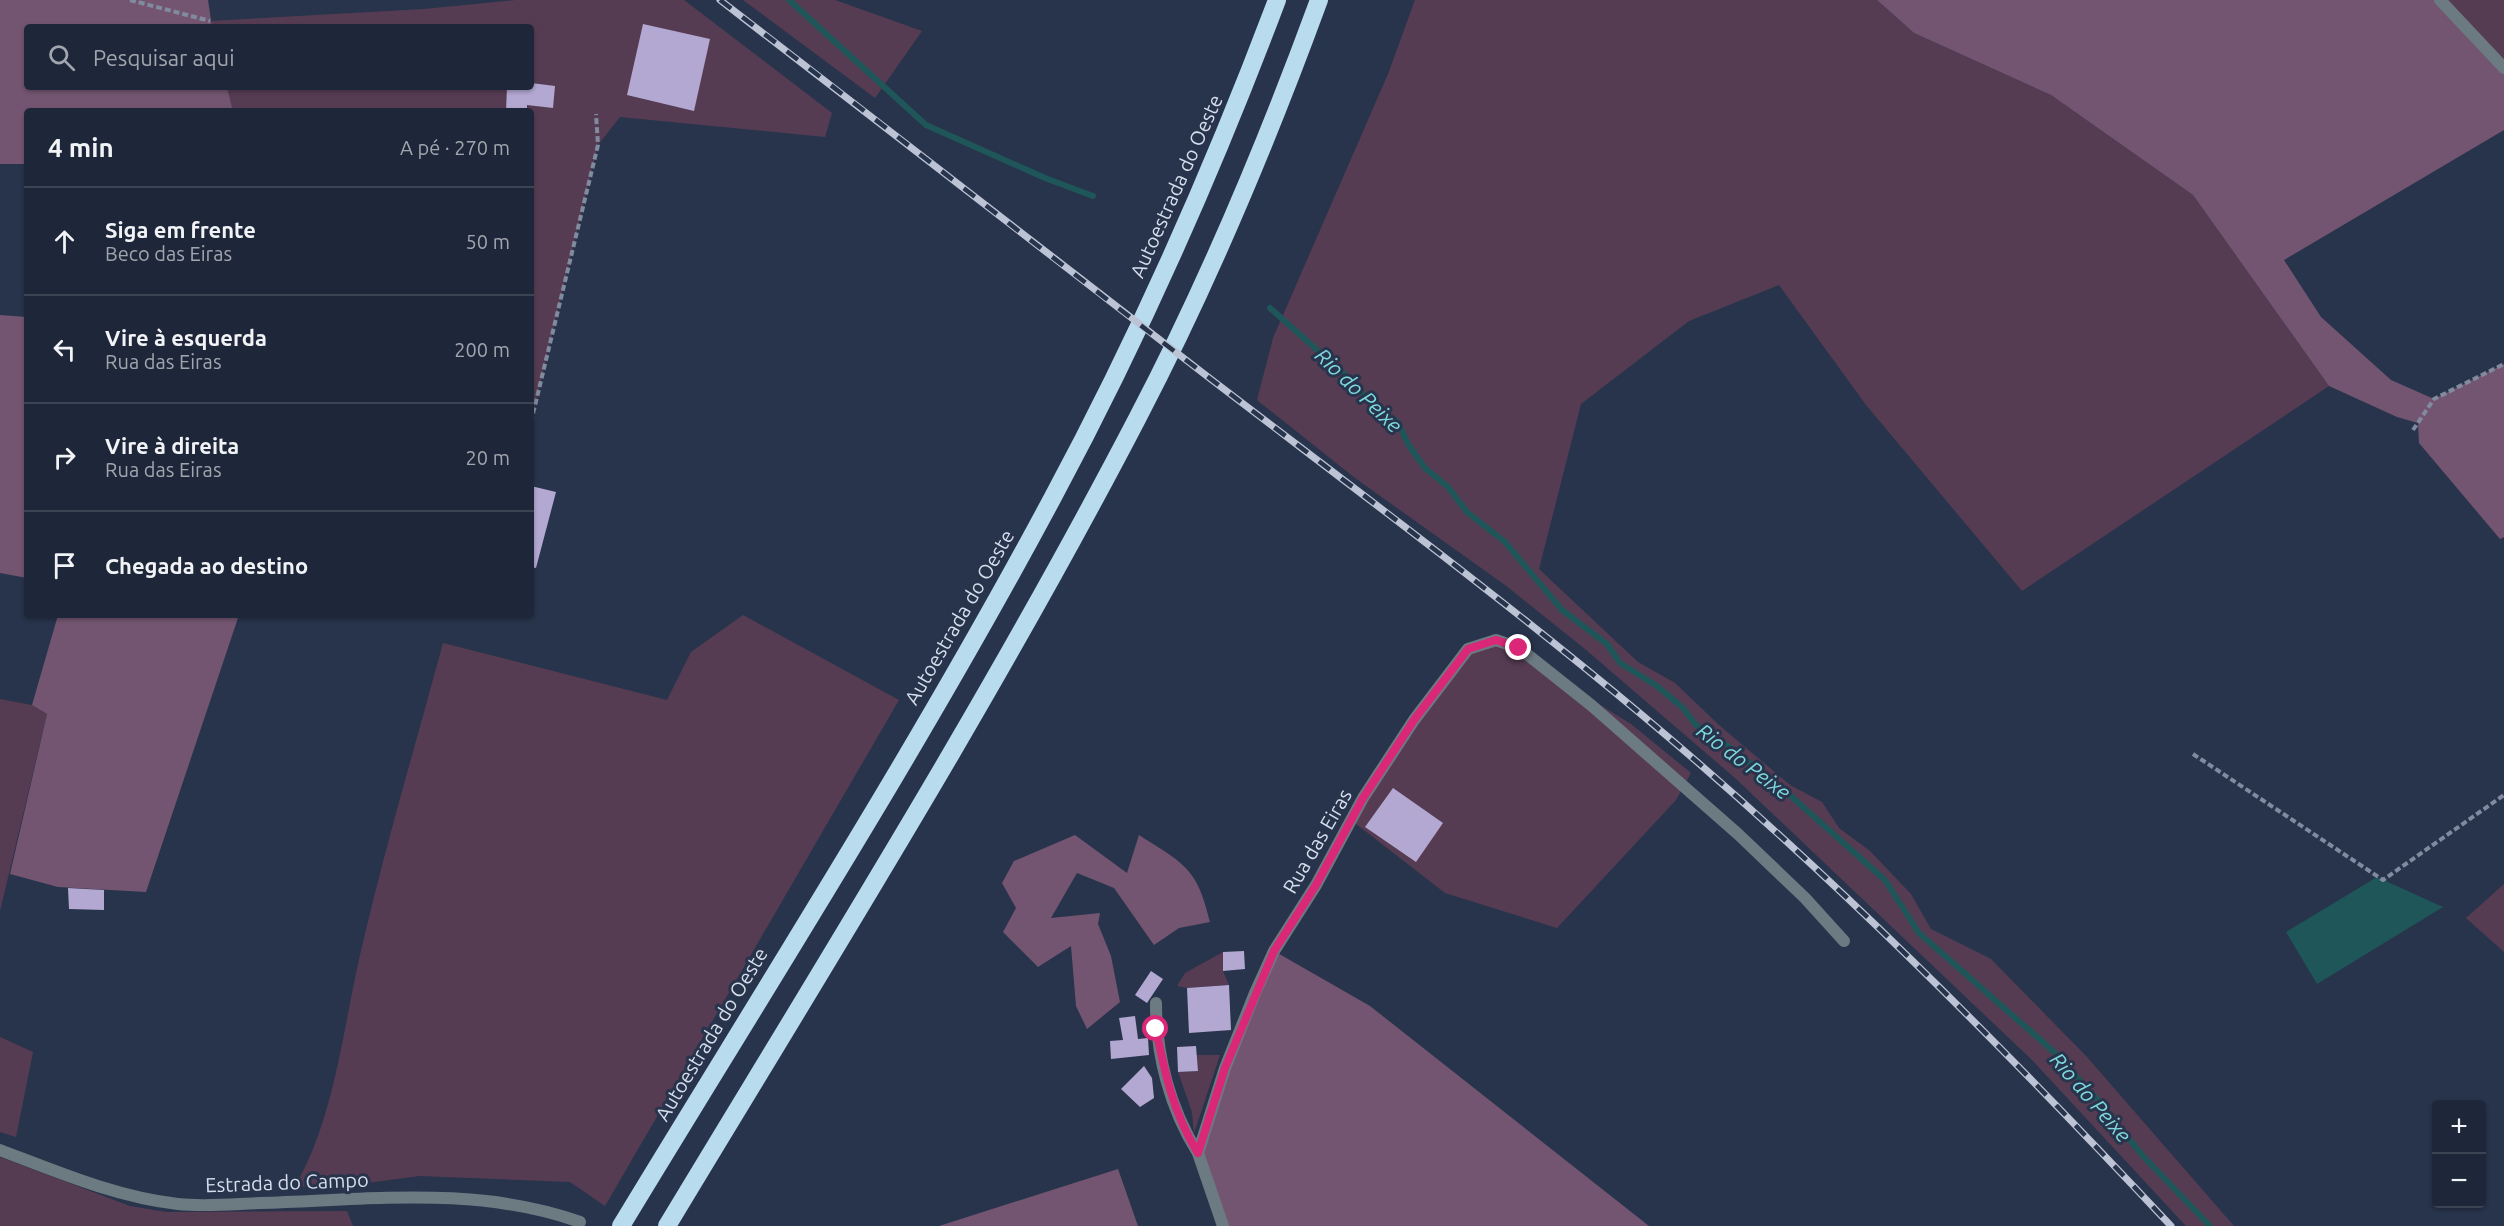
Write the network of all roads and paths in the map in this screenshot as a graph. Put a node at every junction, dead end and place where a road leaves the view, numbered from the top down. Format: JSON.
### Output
{"nodes":[{"id":1,"x":130,"y":0,"type":"edge"},
{"id":2,"x":1277,"y":0,"type":"edge"},
{"id":3,"x":1319,"y":0,"type":"edge"},
{"id":4,"x":2440,"y":0,"type":"edge"},
{"id":5,"x":210,"y":21,"type":"dead end"},
{"id":6,"x":2504,"y":68,"type":"edge"},
{"id":7,"x":596,"y":114,"type":"dead end"},
{"id":8,"x":2504,"y":364,"type":"edge"},
{"id":9,"x":534,"y":410,"type":"edge"},
{"id":10,"x":2413,"y":430,"type":"dead end"},
{"id":11,"x":2193,"y":754,"type":"dead end"},
{"id":12,"x":2504,"y":795,"type":"edge"},
{"id":13,"x":1844,"y":941,"type":"dead end"},
{"id":14,"x":1156,"y":1003,"type":"dead end"},
{"id":15,"x":0,"y":1150,"type":"edge"},
{"id":16,"x":1198,"y":1153,"type":"junction"},
{"id":17,"x":580,"y":1222,"type":"dead end"},
{"id":18,"x":621,"y":1226,"type":"edge"},
{"id":19,"x":666,"y":1226,"type":"edge"},
{"id":20,"x":1223,"y":1226,"type":"edge"}],
"edges":[{"from":1,"to":5,"type":"path"},
{"from":2,"to":18,"type":"highway","name":"Autoestrada do Oeste"},
{"from":3,"to":19,"type":"highway"},
{"from":4,"to":6,"type":"street"},
{"from":7,"to":9,"type":"path"},
{"from":8,"to":10,"type":"path"},
{"from":11,"to":12,"type":"path"},
{"from":13,"to":16,"type":"street","name":"Rua das Eiras"},
{"from":14,"to":16,"type":"street"},
{"from":15,"to":17,"type":"street","name":"Estrada do Campo"},
{"from":16,"to":20,"type":"street"}]}
